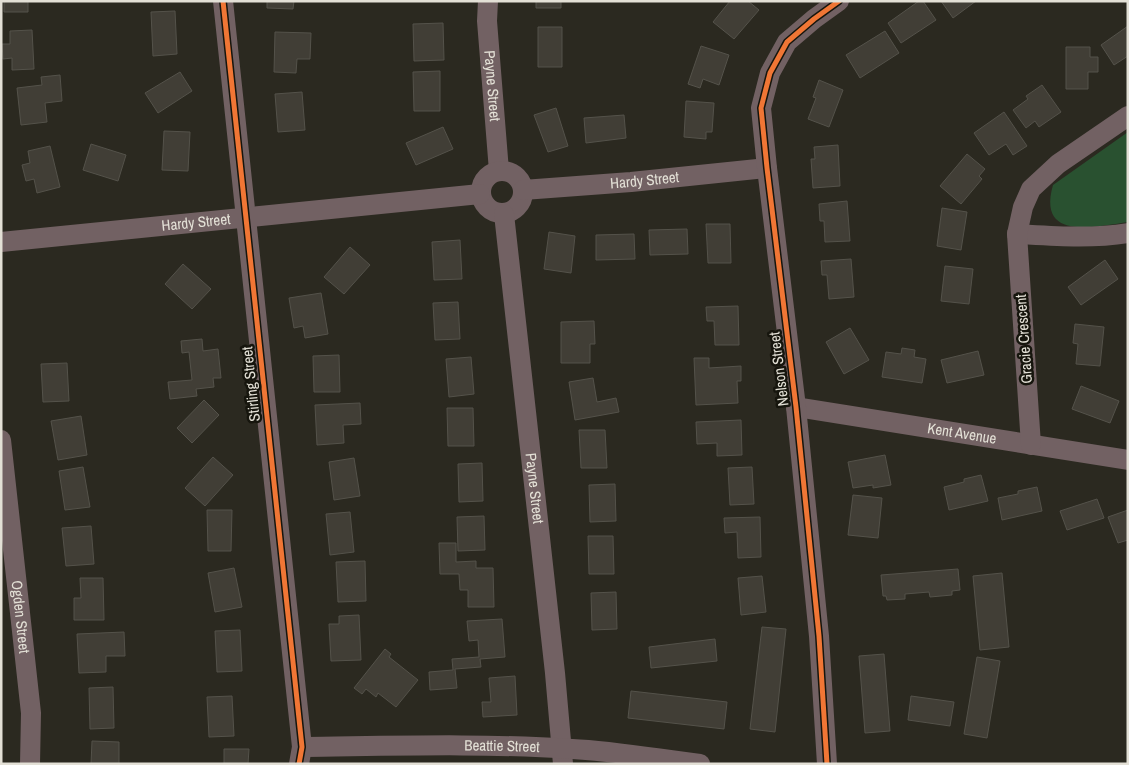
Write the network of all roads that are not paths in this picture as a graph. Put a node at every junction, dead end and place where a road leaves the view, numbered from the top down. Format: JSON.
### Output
{"nodes":[{"id":1,"x":223,"y":1,"type":"edge"},
{"id":2,"x":488,"y":1,"type":"edge"},
{"id":3,"x":839,"y":1,"type":"edge"},
{"id":4,"x":1128,"y":116,"type":"edge"},
{"id":5,"x":767,"y":168,"type":"junction"},
{"id":6,"x":500,"y":171,"type":"junction"},
{"id":7,"x":523,"y":190,"type":"junction"},
{"id":8,"x":480,"y":194,"type":"junction"},
{"id":9,"x":504,"y":214,"type":"junction"},
{"id":10,"x":246,"y":216,"type":"junction"},
{"id":11,"x":1128,"y":233,"type":"edge"},
{"id":12,"x":1017,"y":234,"type":"junction"},
{"id":13,"x":1,"y":242,"type":"edge"},
{"id":14,"x":796,"y":407,"type":"junction"},
{"id":15,"x":1,"y":440,"type":"edge"},
{"id":16,"x":1031,"y":445,"type":"junction"},
{"id":17,"x":1128,"y":460,"type":"edge"},
{"id":18,"x":300,"y":755,"type":"edge"},
{"id":19,"x":563,"y":756,"type":"edge"},
{"id":20,"x":30,"y":764,"type":"edge"},
{"id":21,"x":700,"y":764,"type":"edge"},
{"id":22,"x":827,"y":764,"type":"edge"}],
"edges":[{"from":1,"to":10,"type":"street","name":"Stirling Street"},
{"from":2,"to":6,"type":"street","name":"Payne Street"},
{"from":3,"to":5,"type":"street","name":"Nelson Street"},
{"from":4,"to":12,"type":"street","name":"Gracie Crescent"},
{"from":5,"to":7,"type":"street","name":"Hardy Street"},
{"from":5,"to":14,"type":"street","name":"Nelson Street"},
{"from":6,"to":7,"type":"street"},
{"from":6,"to":8,"type":"street"},
{"from":7,"to":9,"type":"street"},
{"from":8,"to":9,"type":"street"},
{"from":8,"to":10,"type":"street","name":"Hardy Street"},
{"from":9,"to":19,"type":"street","name":"Payne Street"},
{"from":10,"to":13,"type":"street","name":"Hardy Street"},
{"from":10,"to":18,"type":"street","name":"Stirling Street"},
{"from":11,"to":12,"type":"street"},
{"from":12,"to":16,"type":"street","name":"Gracie Crescent"},
{"from":14,"to":16,"type":"street","name":"Kent Avenue"},
{"from":14,"to":22,"type":"street","name":"Nelson Street"},
{"from":15,"to":20,"type":"street","name":"Ogden Street"},
{"from":16,"to":17,"type":"street","name":"Kent Avenue"},
{"from":18,"to":19,"type":"street","name":"Beattie Street"},
{"from":19,"to":21,"type":"street","name":"Beattie Street"}]}
